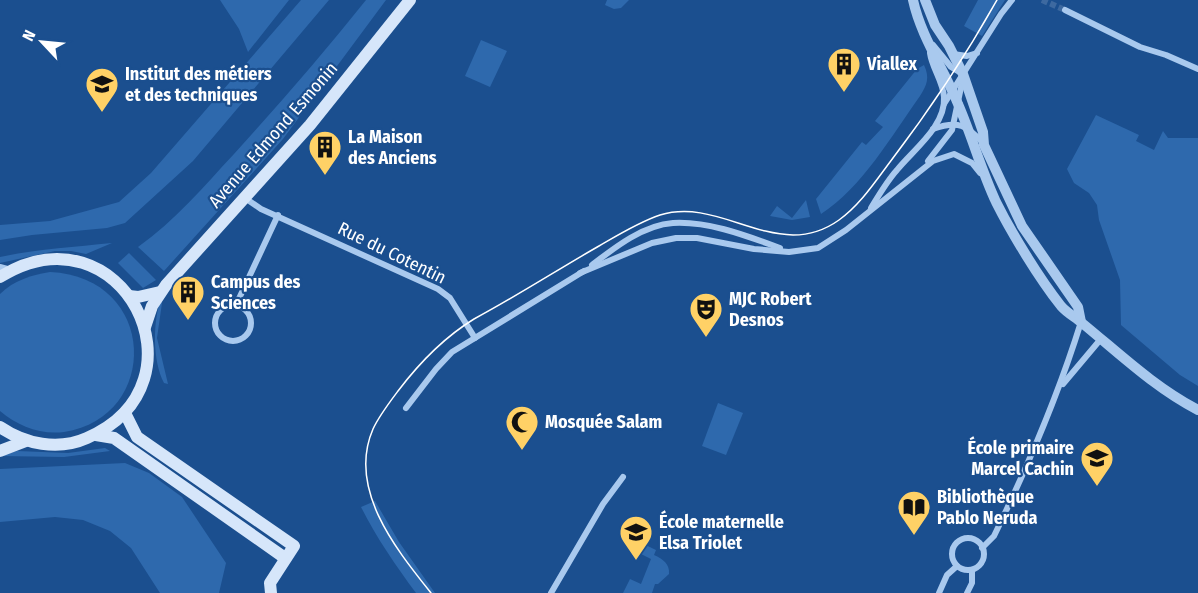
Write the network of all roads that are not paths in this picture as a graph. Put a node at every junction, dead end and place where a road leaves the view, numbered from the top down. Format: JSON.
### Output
{"nodes":[{"id":1,"x":410,"y":0,"type":"edge"},
{"id":2,"x":913,"y":0,"type":"edge"},
{"id":3,"x":925,"y":0,"type":"edge"},
{"id":4,"x":1012,"y":0,"type":"edge"},
{"id":5,"x":1065,"y":10,"type":"tunnel mouth"},
{"id":6,"x":928,"y":40,"type":"junction"},
{"id":7,"x":977,"y":53,"type":"junction"},
{"id":8,"x":954,"y":54,"type":"junction"},
{"id":9,"x":1198,"y":69,"type":"edge"},
{"id":10,"x":963,"y":75,"type":"junction"},
{"id":11,"x":952,"y":91,"type":"junction"},
{"id":12,"x":944,"y":104,"type":"junction"},
{"id":13,"x":958,"y":104,"type":"junction"},
{"id":14,"x":954,"y":124,"type":"junction"},
{"id":15,"x":933,"y":129,"type":"junction"},
{"id":16,"x":968,"y":130,"type":"junction"},
{"id":17,"x":984,"y":145,"type":"junction"},
{"id":18,"x":920,"y":170,"type":"junction"},
{"id":19,"x":990,"y":186,"type":"junction"},
{"id":20,"x":244,"y":197,"type":"junction"},
{"id":21,"x":867,"y":213,"type":"junction"},
{"id":22,"x":278,"y":215,"type":"junction"},
{"id":23,"x":789,"y":252,"type":"junction"},
{"id":24,"x":6,"y":268,"type":"edge"},
{"id":25,"x":580,"y":273,"type":"junction"},
{"id":26,"x":0,"y":277,"type":"edge"},
{"id":27,"x":160,"y":292,"type":"junction"},
{"id":28,"x":129,"y":296,"type":"junction"},
{"id":29,"x":237,"y":305,"type":"junction"},
{"id":30,"x":1081,"y":322,"type":"junction"},
{"id":31,"x":145,"y":327,"type":"junction"},
{"id":32,"x":475,"y":338,"type":"junction"},
{"id":33,"x":1100,"y":340,"type":"junction"},
{"id":34,"x":1061,"y":386,"type":"junction"},
{"id":35,"x":406,"y":408,"type":"dead end"},
{"id":36,"x":1198,"y":410,"type":"edge"},
{"id":37,"x":125,"y":413,"type":"junction"},
{"id":38,"x":0,"y":427,"type":"edge"},
{"id":39,"x":96,"y":435,"type":"junction"},
{"id":40,"x":26,"y":441,"type":"junction"},
{"id":41,"x":0,"y":451,"type":"edge"},
{"id":42,"x":623,"y":477,"type":"dead end"},
{"id":43,"x":982,"y":548,"type":"junction"},
{"id":44,"x":285,"y":558,"type":"junction"},
{"id":45,"x":957,"y":566,"type":"junction"},
{"id":46,"x":972,"y":570,"type":"junction"},
{"id":47,"x":268,"y":590,"type":"edge"},
{"id":48,"x":551,"y":593,"type":"edge"},
{"id":49,"x":939,"y":593,"type":"edge"},
{"id":50,"x":968,"y":593,"type":"edge"}],
"edges":[{"from":1,"to":20,"type":"main road","name":"Avenue Edmond Esmonin"},
{"from":2,"to":6,"type":"street"},
{"from":3,"to":8,"type":"street"},
{"from":4,"to":7,"type":"street"},
{"from":5,"to":9,"type":"street"},
{"from":6,"to":10,"type":"street"},
{"from":6,"to":11,"type":"street"},
{"from":6,"to":12,"type":"street"},
{"from":7,"to":8,"type":"street"},
{"from":7,"to":10,"type":"street"},
{"from":8,"to":10,"type":"street"},
{"from":10,"to":11,"type":"street"},
{"from":10,"to":13,"type":"street"},
{"from":10,"to":17,"type":"street"},
{"from":11,"to":12,"type":"street"},
{"from":11,"to":13,"type":"street"},
{"from":12,"to":15,"type":"street"},
{"from":13,"to":14,"type":"street"},
{"from":13,"to":16,"type":"street"},
{"from":14,"to":15,"type":"street"},
{"from":14,"to":16,"type":"street"},
{"from":14,"to":18,"type":"street"},
{"from":15,"to":21,"type":"street"},
{"from":16,"to":17,"type":"street"},
{"from":16,"to":19,"type":"street"},
{"from":17,"to":30,"type":"street"},
{"from":18,"to":19,"type":"street"},
{"from":18,"to":21,"type":"street"},
{"from":19,"to":30,"type":"street"},
{"from":20,"to":22,"type":"street","name":"Rue du Cotentin"},
{"from":20,"to":27,"type":"main road","name":"Avenue Edmond Esmonin"},
{"from":21,"to":23,"type":"street"},
{"from":22,"to":29,"type":"street"},
{"from":22,"to":32,"type":"street","name":"Rue du Cotentin"},
{"from":23,"to":25,"type":"street"},
{"from":23,"to":25,"type":"street"},
{"from":24,"to":26,"type":"main road"},
{"from":24,"to":28,"type":"main road"},
{"from":25,"to":32,"type":"street"},
{"from":27,"to":28,"type":"main road"},
{"from":27,"to":31,"type":"main road","name":"Avenue Edmond Esmonin"},
{"from":28,"to":31,"type":"main road"},
{"from":29,"to":29,"type":"street"},
{"from":30,"to":33,"type":"street"},
{"from":30,"to":34,"type":"street"},
{"from":31,"to":37,"type":"main road"},
{"from":32,"to":35,"type":"street"},
{"from":33,"to":34,"type":"street"},
{"from":33,"to":36,"type":"street"},
{"from":34,"to":43,"type":"street"},
{"from":37,"to":39,"type":"main road"},
{"from":37,"to":44,"type":"main road"},
{"from":38,"to":40,"type":"main road"},
{"from":39,"to":40,"type":"main road"},
{"from":39,"to":44,"type":"main road"},
{"from":40,"to":41,"type":"main road"},
{"from":42,"to":48,"type":"street"},
{"from":43,"to":45,"type":"street"},
{"from":43,"to":46,"type":"street"},
{"from":44,"to":47,"type":"main road"},
{"from":45,"to":46,"type":"street"},
{"from":45,"to":49,"type":"street"},
{"from":46,"to":50,"type":"street"}]}
